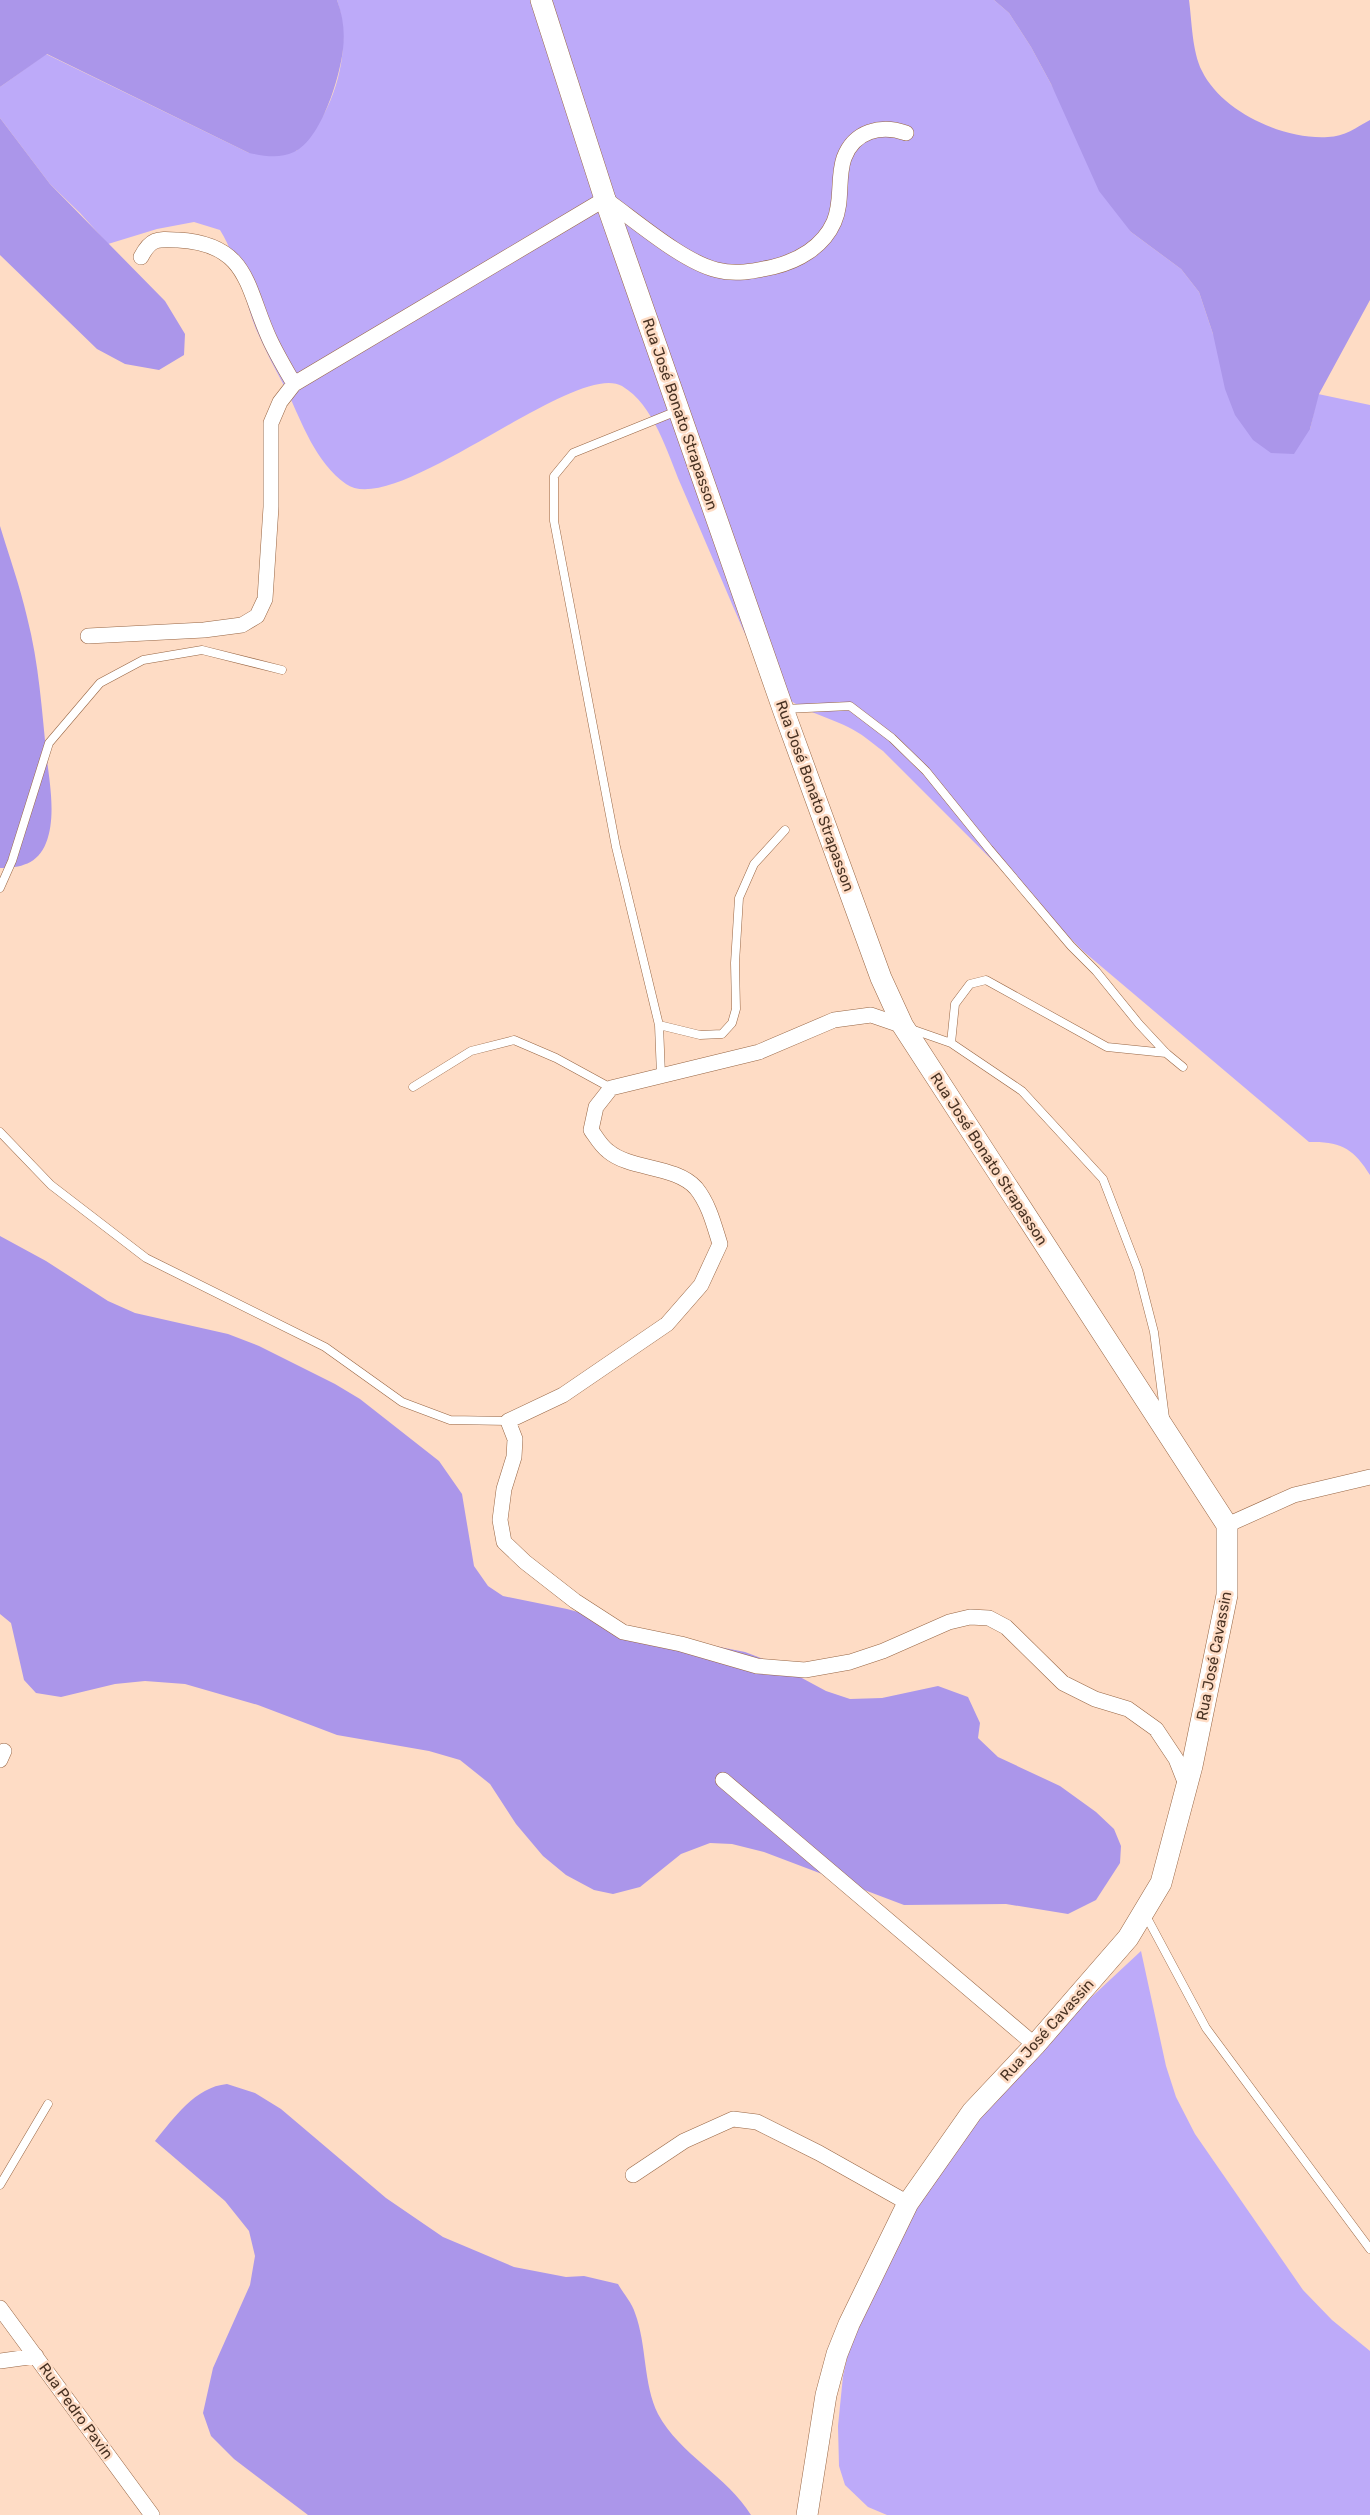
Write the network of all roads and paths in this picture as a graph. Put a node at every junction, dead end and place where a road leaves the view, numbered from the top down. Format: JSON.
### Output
{"nodes":[{"id":1,"x":541,"y":0,"type":"edge"},
{"id":2,"x":906,"y":133,"type":"dead end"},
{"id":3,"x":605,"y":199,"type":"junction"},
{"id":4,"x":141,"y":257,"type":"dead end"},
{"id":5,"x":294,"y":384,"type":"junction"},
{"id":6,"x":679,"y":410,"type":"junction"},
{"id":7,"x":88,"y":636,"type":"dead end"},
{"id":8,"x":282,"y":670,"type":"dead end"},
{"id":9,"x":783,"y":709,"type":"junction"},
{"id":10,"x":785,"y":830,"type":"dead end"},
{"id":11,"x":0,"y":888,"type":"edge"},
{"id":12,"x":659,"y":1025,"type":"junction"},
{"id":13,"x":903,"y":1026,"type":"junction"},
{"id":14,"x":951,"y":1043,"type":"junction"},
{"id":15,"x":1166,"y":1053,"type":"junction"},
{"id":16,"x":1183,"y":1067,"type":"dead end"},
{"id":17,"x":661,"y":1075,"type":"junction"},
{"id":18,"x":413,"y":1088,"type":"dead end"},
{"id":19,"x":611,"y":1088,"type":"junction"},
{"id":20,"x":0,"y":1132,"type":"edge"},
{"id":21,"x":508,"y":1421,"type":"junction"},
{"id":22,"x":1167,"y":1432,"type":"junction"},
{"id":23,"x":1370,"y":1477,"type":"edge"},
{"id":24,"x":1227,"y":1525,"type":"junction"},
{"id":25,"x":723,"y":1780,"type":"dead end"},
{"id":26,"x":1187,"y":1787,"type":"junction"},
{"id":27,"x":1144,"y":1912,"type":"junction"},
{"id":28,"x":1035,"y":2045,"type":"junction"},
{"id":29,"x":48,"y":2104,"type":"dead end"},
{"id":30,"x":633,"y":2175,"type":"dead end"},
{"id":31,"x":0,"y":2186,"type":"edge"},
{"id":32,"x":908,"y":2203,"type":"junction"},
{"id":33,"x":1370,"y":2249,"type":"edge"},
{"id":34,"x":0,"y":2308,"type":"edge"},
{"id":35,"x":36,"y":2356,"type":"junction"},
{"id":36,"x":0,"y":2361,"type":"edge"},
{"id":37,"x":152,"y":2515,"type":"edge"},
{"id":38,"x":807,"y":2515,"type":"edge"}],
"edges":[{"from":1,"to":3,"type":"street","name":"Rua José Bonato Strapasson"},
{"from":2,"to":3,"type":"street"},
{"from":3,"to":5,"type":"street"},
{"from":3,"to":6,"type":"street","name":"Rua José Bonato Strapasson"},
{"from":4,"to":5,"type":"street"},
{"from":5,"to":7,"type":"street"},
{"from":6,"to":9,"type":"street","name":"Rua José Bonato Strapasson"},
{"from":6,"to":12,"type":"lane"},
{"from":8,"to":11,"type":"lane"},
{"from":9,"to":13,"type":"street","name":"Rua José Bonato Strapasson"},
{"from":9,"to":15,"type":"lane"},
{"from":10,"to":12,"type":"lane"},
{"from":12,"to":17,"type":"lane"},
{"from":13,"to":14,"type":"lane"},
{"from":13,"to":17,"type":"street"},
{"from":13,"to":22,"type":"street","name":"Rua José Bonato Strapasson"},
{"from":14,"to":15,"type":"lane"},
{"from":14,"to":22,"type":"lane"},
{"from":15,"to":16,"type":"lane"},
{"from":17,"to":19,"type":"street"},
{"from":18,"to":19,"type":"lane"},
{"from":19,"to":21,"type":"street"},
{"from":20,"to":21,"type":"lane"},
{"from":21,"to":26,"type":"street"},
{"from":22,"to":24,"type":"street","name":"Rua José Bonato Strapasson"},
{"from":23,"to":24,"type":"street"},
{"from":24,"to":26,"type":"street","name":"Rua José Cavassin"},
{"from":25,"to":28,"type":"street"},
{"from":26,"to":27,"type":"street","name":"Rua José Cavassin"},
{"from":27,"to":28,"type":"street","name":"Rua José Cavassin"},
{"from":27,"to":33,"type":"lane"},
{"from":28,"to":32,"type":"street","name":"Rua José Cavassin"},
{"from":29,"to":31,"type":"lane"},
{"from":30,"to":32,"type":"street"},
{"from":32,"to":38,"type":"street","name":"Rua José Cavassin"},
{"from":34,"to":35,"type":"street","name":"Rua Pedro Pavin"},
{"from":35,"to":36,"type":"street"},
{"from":35,"to":37,"type":"street","name":"Rua Pedro Pavin"}]}
